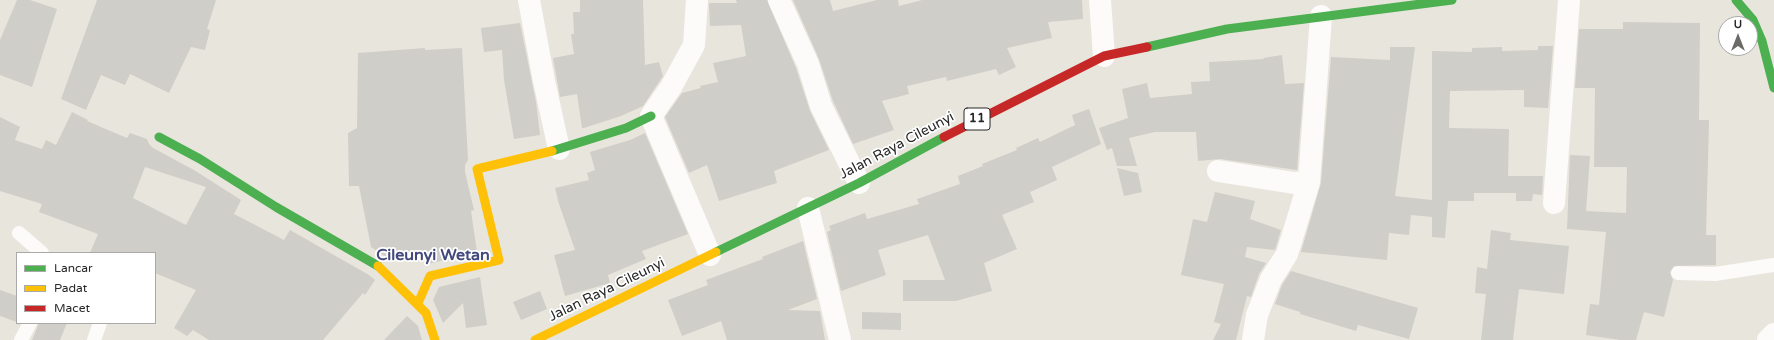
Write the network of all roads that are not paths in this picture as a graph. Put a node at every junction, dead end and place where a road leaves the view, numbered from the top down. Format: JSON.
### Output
{"nodes":[{"id":1,"x":529,"y":0,"type":"edge"},
{"id":2,"x":697,"y":0,"type":"edge"},
{"id":3,"x":779,"y":0,"type":"edge"},
{"id":4,"x":1100,"y":0,"type":"edge"},
{"id":5,"x":1452,"y":0,"type":"edge"},
{"id":6,"x":1569,"y":0,"type":"edge"},
{"id":7,"x":1736,"y":0,"type":"edge"},
{"id":8,"x":1321,"y":16,"type":"junction"},
{"id":9,"x":1104,"y":56,"type":"junction"},
{"id":10,"x":1774,"y":88,"type":"edge"},
{"id":11,"x":651,"y":116,"type":"junction"},
{"id":12,"x":159,"y":137,"type":"dead end"},
{"id":13,"x":559,"y":149,"type":"junction"},
{"id":14,"x":1218,"y":171,"type":"dead end"},
{"id":15,"x":1309,"y":182,"type":"junction"},
{"id":16,"x":859,"y":183,"type":"junction"},
{"id":17,"x":1554,"y":203,"type":"dead end"},
{"id":18,"x":808,"y":208,"type":"junction"},
{"id":19,"x":19,"y":233,"type":"dead end"},
{"id":20,"x":41,"y":252,"type":"edge"},
{"id":21,"x":710,"y":255,"type":"junction"},
{"id":22,"x":1774,"y":265,"type":"edge"},
{"id":23,"x":1678,"y":273,"type":"dead end"},
{"id":24,"x":418,"y":303,"type":"junction"},
{"id":25,"x":29,"y":324,"type":"edge"},
{"id":26,"x":100,"y":324,"type":"edge"},
{"id":27,"x":1774,"y":334,"type":"edge"},
{"id":28,"x":21,"y":340,"type":"edge"},
{"id":29,"x":94,"y":340,"type":"edge"},
{"id":30,"x":435,"y":340,"type":"edge"},
{"id":31,"x":535,"y":340,"type":"edge"},
{"id":32,"x":840,"y":340,"type":"edge"},
{"id":33,"x":1253,"y":340,"type":"edge"},
{"id":34,"x":1768,"y":340,"type":"edge"}],
"edges":[{"from":1,"to":13,"type":"street"},
{"from":2,"to":11,"type":"street"},
{"from":3,"to":16,"type":"street"},
{"from":4,"to":9,"type":"street"},
{"from":5,"to":8,"type":"main road","name":"Jalan Raya Cileunyi","number":"11"},
{"from":6,"to":17,"type":"street"},
{"from":7,"to":10,"type":"main road"},
{"from":8,"to":9,"type":"main road","name":"Jalan Raya Cileunyi","number":"11"},
{"from":8,"to":15,"type":"street"},
{"from":9,"to":16,"type":"main road","name":"Jalan Raya Cileunyi","number":"11"},
{"from":11,"to":13,"type":"main road"},
{"from":11,"to":21,"type":"street"},
{"from":12,"to":24,"type":"main road"},
{"from":13,"to":24,"type":"main road"},
{"from":14,"to":15,"type":"street"},
{"from":15,"to":33,"type":"street"},
{"from":16,"to":18,"type":"main road","name":"Jalan Raya Cileunyi","number":"11"},
{"from":18,"to":21,"type":"main road","name":"Jalan Raya Cileunyi","number":"11"},
{"from":18,"to":32,"type":"street"},
{"from":19,"to":20,"type":"lane"},
{"from":21,"to":31,"type":"main road","name":"Jalan Raya Cileunyi","number":"11"},
{"from":22,"to":23,"type":"lane"},
{"from":24,"to":30,"type":"main road"},
{"from":25,"to":28,"type":"lane"},
{"from":26,"to":29,"type":"lane"},
{"from":27,"to":34,"type":"street"}]}
